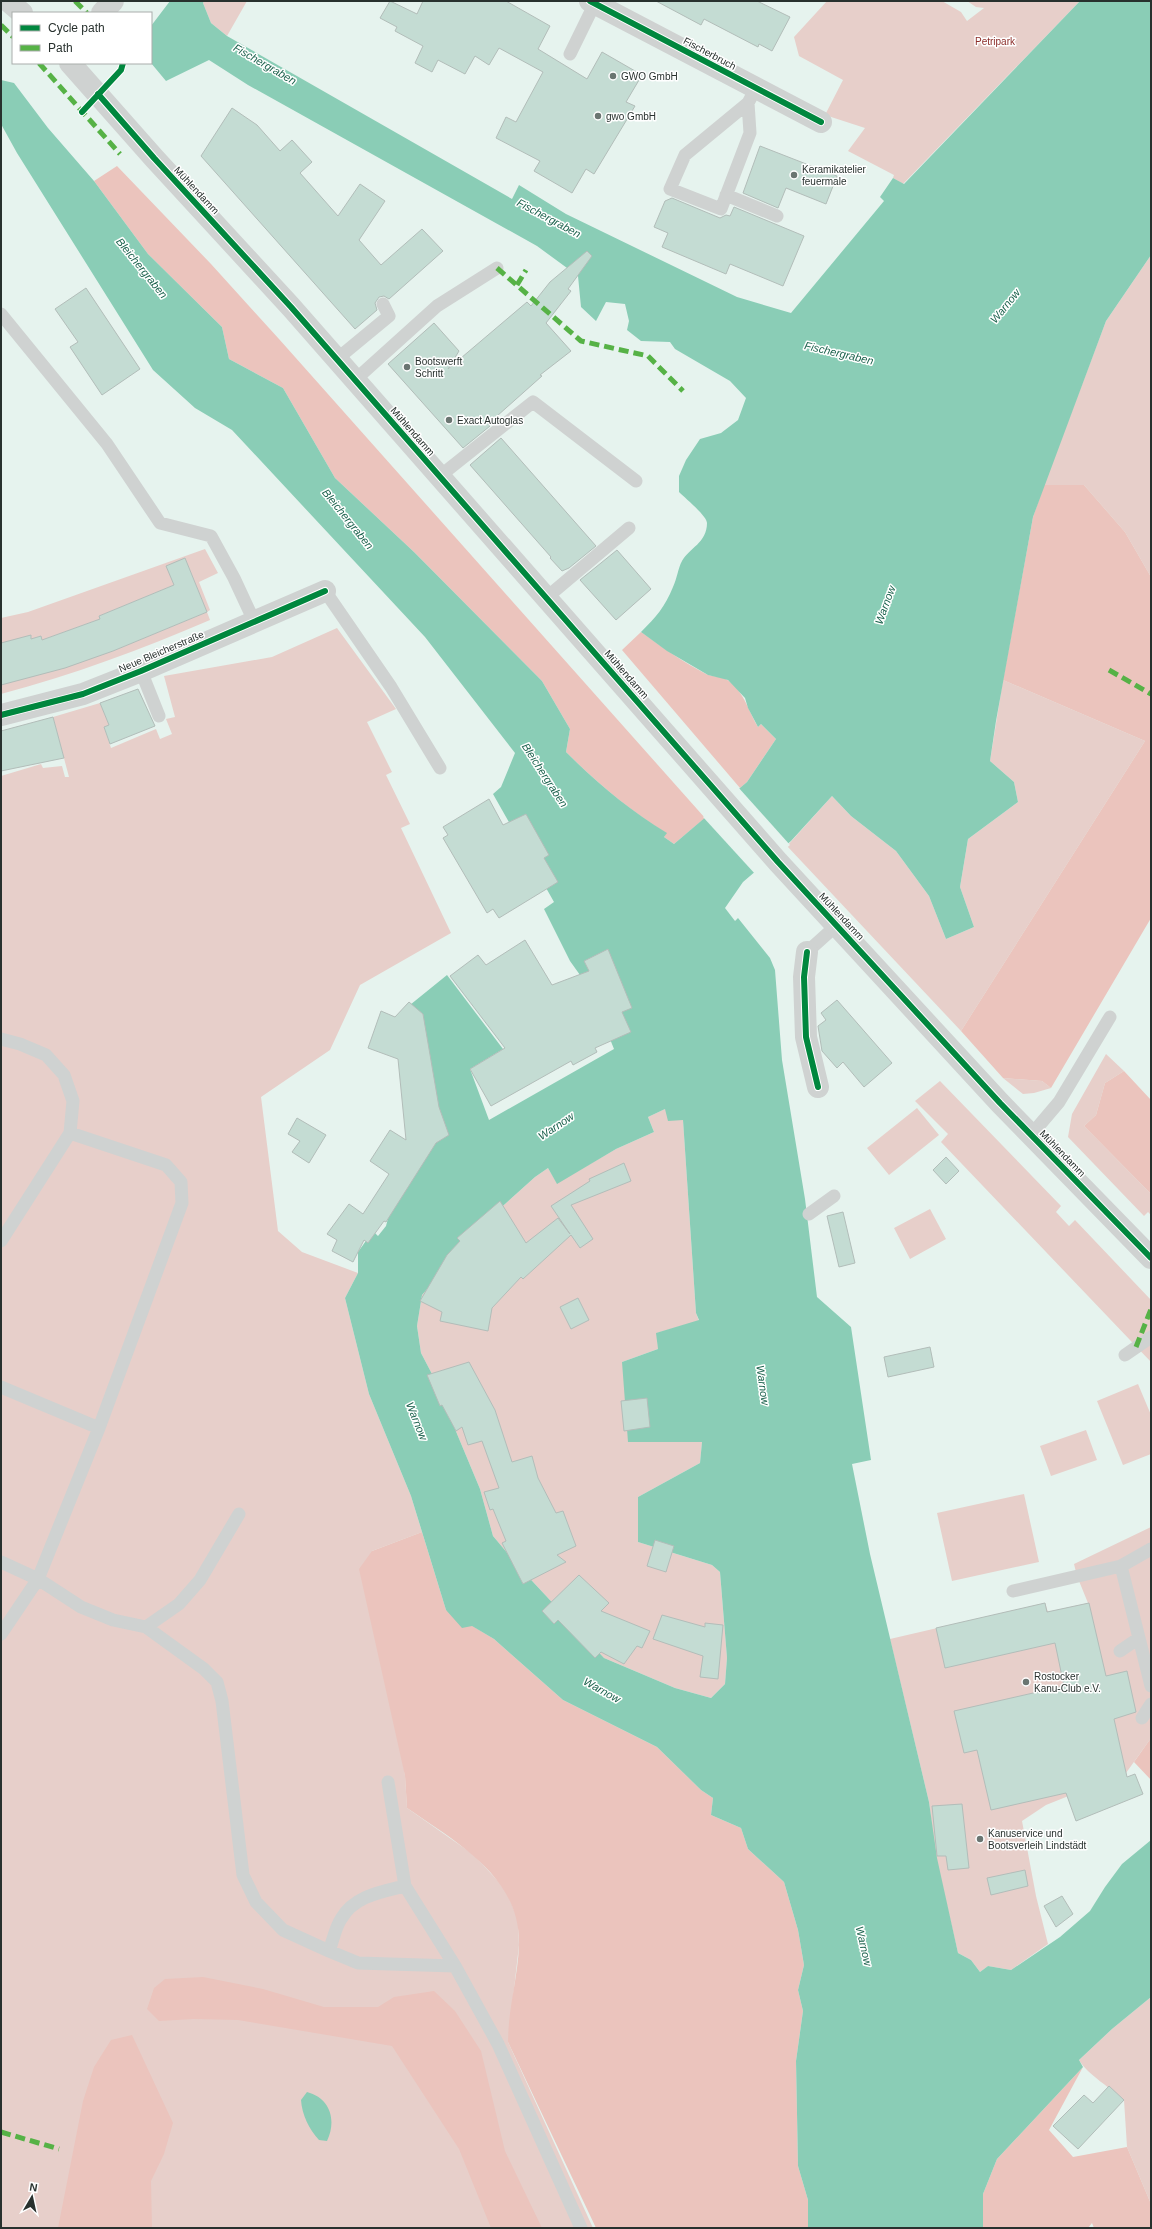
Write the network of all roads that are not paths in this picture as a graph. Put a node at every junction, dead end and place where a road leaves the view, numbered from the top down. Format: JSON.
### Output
{"nodes":[{"id":1,"x":8,"y":1,"type":"edge"},
{"id":2,"x":114,"y":1,"type":"edge"},
{"id":3,"x":592,"y":2,"type":"edge"},
{"id":4,"x":21,"y":12,"type":"edge"},
{"id":5,"x":103,"y":12,"type":"edge"},
{"id":6,"x":570,"y":54,"type":"dead end"},
{"id":7,"x":71,"y":64,"type":"edge"},
{"id":8,"x":752,"y":96,"type":"junction"},
{"id":9,"x":821,"y":122,"type":"dead end"},
{"id":10,"x":726,"y":195,"type":"junction"},
{"id":11,"x":777,"y":216,"type":"dead end"},
{"id":12,"x":497,"y":268,"type":"dead end"},
{"id":13,"x":383,"y":304,"type":"dead end"},
{"id":14,"x":1,"y":314,"type":"edge"},
{"id":15,"x":337,"y":359,"type":"junction"},
{"id":16,"x":355,"y":380,"type":"junction"},
{"id":17,"x":440,"y":476,"type":"junction"},
{"id":18,"x":636,"y":481,"type":"dead end"},
{"id":19,"x":629,"y":528,"type":"dead end"},
{"id":20,"x":325,"y":591,"type":"joint"},
{"id":21,"x":546,"y":598,"type":"junction"},
{"id":22,"x":254,"y":621,"type":"junction"},
{"id":23,"x":141,"y":671,"type":"junction"},
{"id":24,"x":1,"y":715,"type":"edge"},
{"id":25,"x":158,"y":716,"type":"dead end"},
{"id":26,"x":440,"y":768,"type":"dead end"},
{"id":27,"x":836,"y":925,"type":"junction"},
{"id":28,"x":807,"y":952,"type":"joint"},
{"id":29,"x":1110,"y":1017,"type":"dead end"},
{"id":30,"x":1,"y":1039,"type":"edge"},
{"id":31,"x":818,"y":1087,"type":"dead end"},
{"id":32,"x":70,"y":1133,"type":"junction"},
{"id":33,"x":1031,"y":1135,"type":"junction"},
{"id":34,"x":834,"y":1196,"type":"dead end"},
{"id":35,"x":809,"y":1214,"type":"dead end"},
{"id":36,"x":1,"y":1241,"type":"edge"},
{"id":37,"x":1151,"y":1258,"type":"edge"},
{"id":38,"x":1151,"y":1337,"type":"edge"},
{"id":39,"x":1125,"y":1355,"type":"dead end"},
{"id":40,"x":1,"y":1387,"type":"edge"},
{"id":41,"x":98,"y":1428,"type":"junction"},
{"id":42,"x":239,"y":1514,"type":"dead end"},
{"id":43,"x":1151,"y":1549,"type":"edge"},
{"id":44,"x":1,"y":1562,"type":"edge"},
{"id":45,"x":1121,"y":1566,"type":"junction"},
{"id":46,"x":38,"y":1579,"type":"junction"},
{"id":47,"x":1013,"y":1591,"type":"dead end"},
{"id":48,"x":146,"y":1627,"type":"junction"},
{"id":49,"x":1,"y":1634,"type":"edge"},
{"id":50,"x":1139,"y":1638,"type":"junction"},
{"id":51,"x":1120,"y":1650,"type":"dead end"},
{"id":52,"x":1151,"y":1686,"type":"edge"},
{"id":53,"x":1151,"y":1704,"type":"edge"},
{"id":54,"x":1142,"y":1718,"type":"dead end"},
{"id":55,"x":388,"y":1782,"type":"dead end"},
{"id":56,"x":405,"y":1886,"type":"junction"},
{"id":57,"x":329,"y":1951,"type":"junction"},
{"id":58,"x":455,"y":1966,"type":"junction"},
{"id":59,"x":580,"y":2228,"type":"edge"}],
"edges":[{"from":1,"to":4,"type":"main road"},
{"from":2,"to":5,"type":"main road"},
{"from":3,"to":6,"type":"lane"},
{"from":3,"to":8,"type":"main road","name":"Fischerbruch"},
{"from":7,"to":15,"type":"main road","name":"Mühlendamm"},
{"from":8,"to":9,"type":"main road","name":"Fischerbruch"},
{"from":8,"to":10,"type":"lane"},
{"from":8,"to":10,"type":"lane"},
{"from":10,"to":11,"type":"lane"},
{"from":12,"to":16,"type":"lane"},
{"from":13,"to":15,"type":"lane"},
{"from":14,"to":22,"type":"lane"},
{"from":15,"to":16,"type":"main road","name":"Mühlendamm"},
{"from":16,"to":17,"type":"main road","name":"Mühlendamm"},
{"from":17,"to":18,"type":"lane"},
{"from":17,"to":21,"type":"main road","name":"Mühlendamm"},
{"from":19,"to":21,"type":"lane"},
{"from":20,"to":22,"type":"main road","name":"Neue Bleicherstraße"},
{"from":20,"to":26,"type":"lane"},
{"from":21,"to":27,"type":"main road","name":"Mühlendamm"},
{"from":22,"to":23,"type":"main road","name":"Neue Bleicherstraße"},
{"from":23,"to":24,"type":"main road","name":"Neue Bleicherstraße"},
{"from":23,"to":25,"type":"lane"},
{"from":27,"to":28,"type":"lane"},
{"from":27,"to":33,"type":"main road","name":"Mühlendamm"},
{"from":28,"to":31,"type":"main road"},
{"from":29,"to":33,"type":"lane"},
{"from":30,"to":32,"type":"lane"},
{"from":32,"to":36,"type":"lane"},
{"from":32,"to":41,"type":"lane"},
{"from":33,"to":37,"type":"main road","name":"Mühlendamm"},
{"from":34,"to":35,"type":"lane"},
{"from":38,"to":39,"type":"lane"},
{"from":40,"to":41,"type":"lane"},
{"from":41,"to":46,"type":"lane"},
{"from":42,"to":48,"type":"lane"},
{"from":43,"to":45,"type":"lane"},
{"from":44,"to":46,"type":"lane"},
{"from":45,"to":47,"type":"lane"},
{"from":45,"to":50,"type":"lane"},
{"from":46,"to":48,"type":"lane"},
{"from":46,"to":49,"type":"lane"},
{"from":48,"to":57,"type":"lane"},
{"from":50,"to":51,"type":"lane"},
{"from":50,"to":52,"type":"lane"},
{"from":53,"to":54,"type":"lane"},
{"from":55,"to":56,"type":"lane"},
{"from":56,"to":57,"type":"lane"},
{"from":56,"to":58,"type":"lane"},
{"from":57,"to":58,"type":"lane"},
{"from":58,"to":59,"type":"lane"}]}
